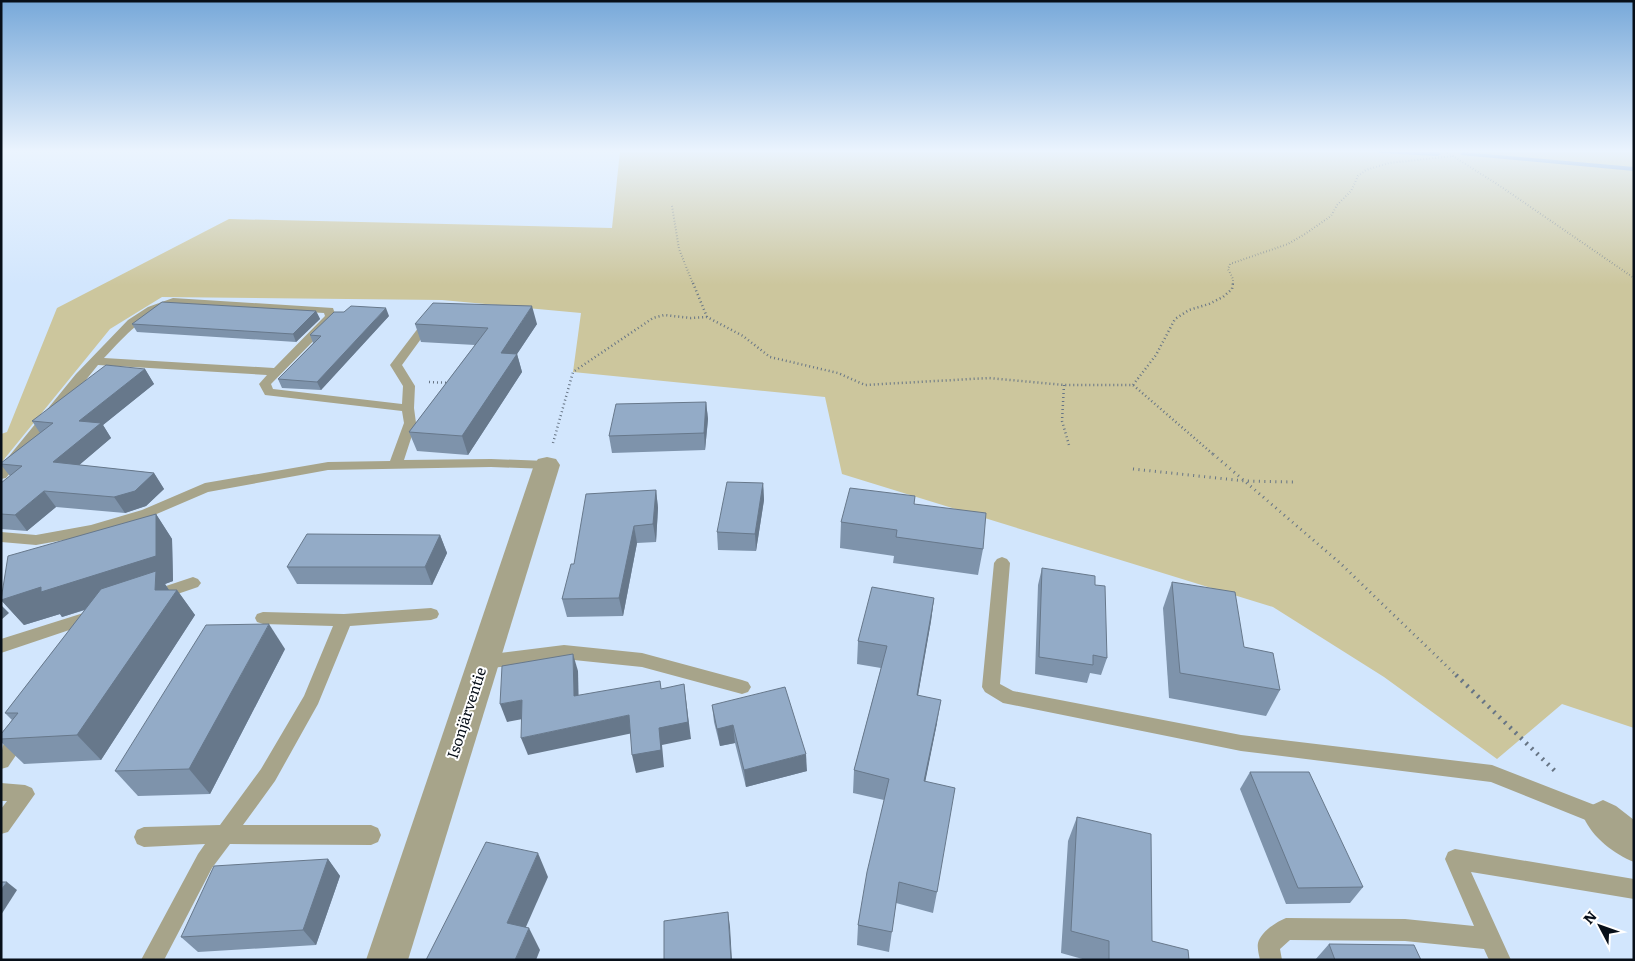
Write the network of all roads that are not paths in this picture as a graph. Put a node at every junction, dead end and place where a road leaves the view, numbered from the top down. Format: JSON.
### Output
{"nodes":[{"id":1,"x":440,"y":315,"type":"edge"},
{"id":2,"x":95,"y":361,"type":"junction"},
{"id":3,"x":276,"y":372,"type":"junction"},
{"id":4,"x":408,"y":408,"type":"junction"},
{"id":5,"x":396,"y":464,"type":"junction"},
{"id":6,"x":547,"y":465,"type":"joint"},
{"id":7,"x":1,"y":475,"type":"edge"},
{"id":8,"x":1,"y":537,"type":"edge"},
{"id":9,"x":1002,"y":563,"type":"dead end"},
{"id":10,"x":193,"y":583,"type":"dead end"},
{"id":11,"x":140,"y":600,"type":"edge"},
{"id":12,"x":431,"y":614,"type":"dead end"},
{"id":13,"x":262,"y":618,"type":"dead end"},
{"id":14,"x":344,"y":620,"type":"junction"},
{"id":15,"x":90,"y":636,"type":"edge"},
{"id":16,"x":1,"y":646,"type":"edge"},
{"id":17,"x":484,"y":662,"type":"junction"},
{"id":18,"x":742,"y":687,"type":"dead end"},
{"id":19,"x":30,"y":722,"type":"edge"},
{"id":20,"x":1,"y":761,"type":"edge"},
{"id":21,"x":1,"y":792,"type":"edge"},
{"id":22,"x":1603,"y":818,"type":"joint"},
{"id":23,"x":1,"y":825,"type":"edge"},
{"id":24,"x":224,"y":834,"type":"junction"},
{"id":25,"x":371,"y":835,"type":"dead end"},
{"id":26,"x":144,"y":837,"type":"dead end"},
{"id":27,"x":1634,"y":844,"type":"edge"},
{"id":28,"x":1634,"y":889,"type":"edge"},
{"id":29,"x":1491,"y":939,"type":"junction"},
{"id":30,"x":152,"y":960,"type":"edge"},
{"id":31,"x":387,"y":960,"type":"edge"},
{"id":32,"x":1272,"y":960,"type":"edge"},
{"id":33,"x":1500,"y":960,"type":"edge"}],
"edges":[{"from":1,"to":4,"type":"lane"},
{"from":2,"to":3,"type":"lane"},
{"from":2,"to":3,"type":"lane"},
{"from":2,"to":7,"type":"lane"},
{"from":3,"to":4,"type":"lane"},
{"from":4,"to":5,"type":"lane"},
{"from":5,"to":6,"type":"lane"},
{"from":5,"to":8,"type":"lane"},
{"from":6,"to":17,"type":"street","name":"Isonjärventie"},
{"from":9,"to":22,"type":"lane"},
{"from":10,"to":11,"type":"lane"},
{"from":12,"to":14,"type":"lane"},
{"from":13,"to":14,"type":"lane"},
{"from":14,"to":24,"type":"lane"},
{"from":15,"to":16,"type":"lane"},
{"from":17,"to":18,"type":"lane"},
{"from":17,"to":31,"type":"street","name":"Isonjärventie"},
{"from":19,"to":20,"type":"lane"},
{"from":21,"to":23,"type":"lane"},
{"from":22,"to":27,"type":"street"},
{"from":24,"to":25,"type":"lane"},
{"from":24,"to":26,"type":"lane"},
{"from":24,"to":30,"type":"lane"},
{"from":28,"to":29,"type":"lane"},
{"from":29,"to":32,"type":"lane"},
{"from":29,"to":33,"type":"lane"}]}
